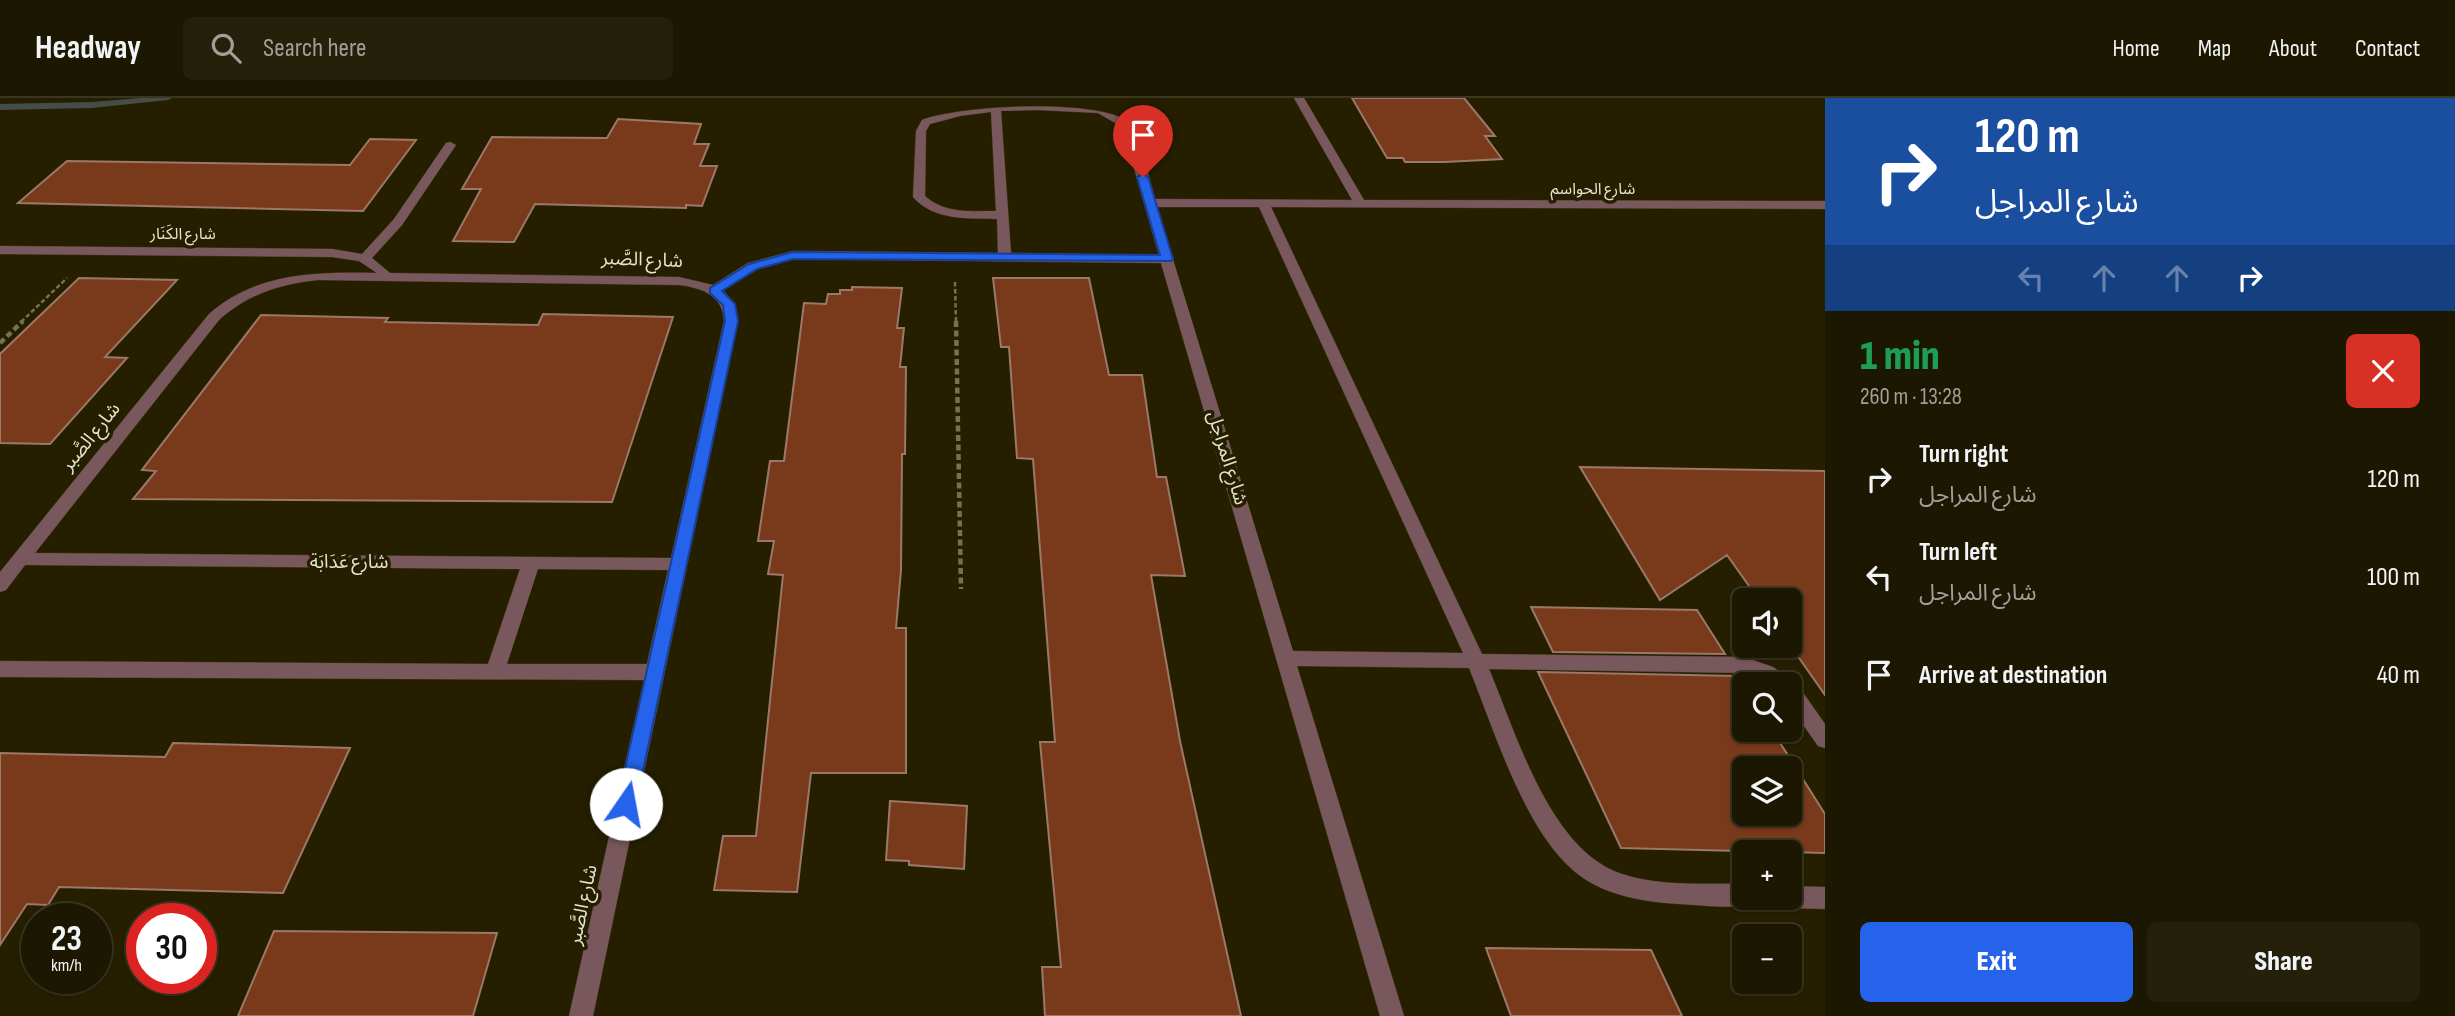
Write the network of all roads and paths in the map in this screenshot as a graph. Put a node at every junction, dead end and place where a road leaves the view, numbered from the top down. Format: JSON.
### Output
{"nodes":[{"id":1,"x":1299,"y":98,"type":"edge"},
{"id":2,"x":996,"y":109,"type":"junction"},
{"id":3,"x":450,"y":145,"type":"dead end"},
{"id":4,"x":1150,"y":203,"type":"junction"},
{"id":5,"x":1263,"y":203,"type":"junction"},
{"id":6,"x":1360,"y":204,"type":"junction"},
{"id":7,"x":1825,"y":205,"type":"edge"},
{"id":8,"x":1002,"y":215,"type":"junction"},
{"id":9,"x":0,"y":250,"type":"edge"},
{"id":10,"x":95,"y":251,"type":"junction"},
{"id":11,"x":954,"y":256,"type":"junction"},
{"id":12,"x":1005,"y":257,"type":"junction"},
{"id":13,"x":365,"y":258,"type":"junction"},
{"id":14,"x":1167,"y":259,"type":"junction"},
{"id":15,"x":386,"y":277,"type":"junction"},
{"id":16,"x":714,"y":290,"type":"junction"},
{"id":17,"x":0,"y":343,"type":"edge"},
{"id":18,"x":20,"y":559,"type":"junction"},
{"id":19,"x":531,"y":564,"type":"junction"},
{"id":20,"x":678,"y":564,"type":"junction"},
{"id":21,"x":0,"y":585,"type":"edge"},
{"id":22,"x":961,"y":589,"type":"dead end"},
{"id":23,"x":1286,"y":658,"type":"junction"},
{"id":24,"x":1476,"y":661,"type":"junction"},
{"id":25,"x":0,"y":669,"type":"edge"},
{"id":26,"x":655,"y":672,"type":"junction"},
{"id":27,"x":1766,"y":672,"type":"edge"},
{"id":28,"x":494,"y":673,"type":"junction"},
{"id":29,"x":1802,"y":707,"type":"edge"},
{"id":30,"x":1825,"y":740,"type":"edge"},
{"id":31,"x":1732,"y":894,"type":"edge"},
{"id":32,"x":1802,"y":897,"type":"edge"},
{"id":33,"x":1825,"y":898,"type":"edge"},
{"id":34,"x":581,"y":1016,"type":"edge"},
{"id":35,"x":1392,"y":1016,"type":"edge"}],
"edges":[{"from":1,"to":6,"type":"street"},
{"from":2,"to":4,"type":"street","name":"شارع المراجل"},
{"from":2,"to":8,"type":"street"},
{"from":2,"to":8,"type":"street"},
{"from":3,"to":13,"type":"street"},
{"from":4,"to":5,"type":"street","name":"شارع الحواسم"},
{"from":4,"to":14,"type":"street","name":"شارع المراجل"},
{"from":5,"to":6,"type":"street","name":"شارع الحواسم"},
{"from":5,"to":24,"type":"street"},
{"from":6,"to":7,"type":"street","name":"شارع الحواسم"},
{"from":8,"to":12,"type":"street"},
{"from":9,"to":10,"type":"street","name":"شارع الكَنَار"},
{"from":10,"to":13,"type":"street","name":"شارع الكَنَار"},
{"from":10,"to":17,"type":"path"},
{"from":11,"to":12,"type":"street"},
{"from":11,"to":16,"type":"street"},
{"from":11,"to":22,"type":"path"},
{"from":12,"to":14,"type":"street"},
{"from":13,"to":15,"type":"street"},
{"from":14,"to":23,"type":"street","name":"شارع المراجل"},
{"from":15,"to":16,"type":"street","name":"شارع الصَّبر"},
{"from":15,"to":18,"type":"street","name":"شارع الصَّبر"},
{"from":16,"to":20,"type":"street","name":"شارع الصَّبر"},
{"from":18,"to":19,"type":"street","name":"شارع عَدَابَة"},
{"from":18,"to":21,"type":"street","name":"شارع الصَّبر"},
{"from":19,"to":20,"type":"street","name":"شارع عَدَابَة"},
{"from":19,"to":28,"type":"street"},
{"from":20,"to":26,"type":"street","name":"شارع الصَّبر"},
{"from":23,"to":24,"type":"street"},
{"from":23,"to":35,"type":"street","name":"شارع المراجل"},
{"from":24,"to":27,"type":"street"},
{"from":24,"to":31,"type":"street"},
{"from":25,"to":28,"type":"street"},
{"from":26,"to":28,"type":"street"},
{"from":26,"to":34,"type":"street","name":"شارع الصَّبر"},
{"from":29,"to":30,"type":"street"},
{"from":32,"to":33,"type":"street"}]}
